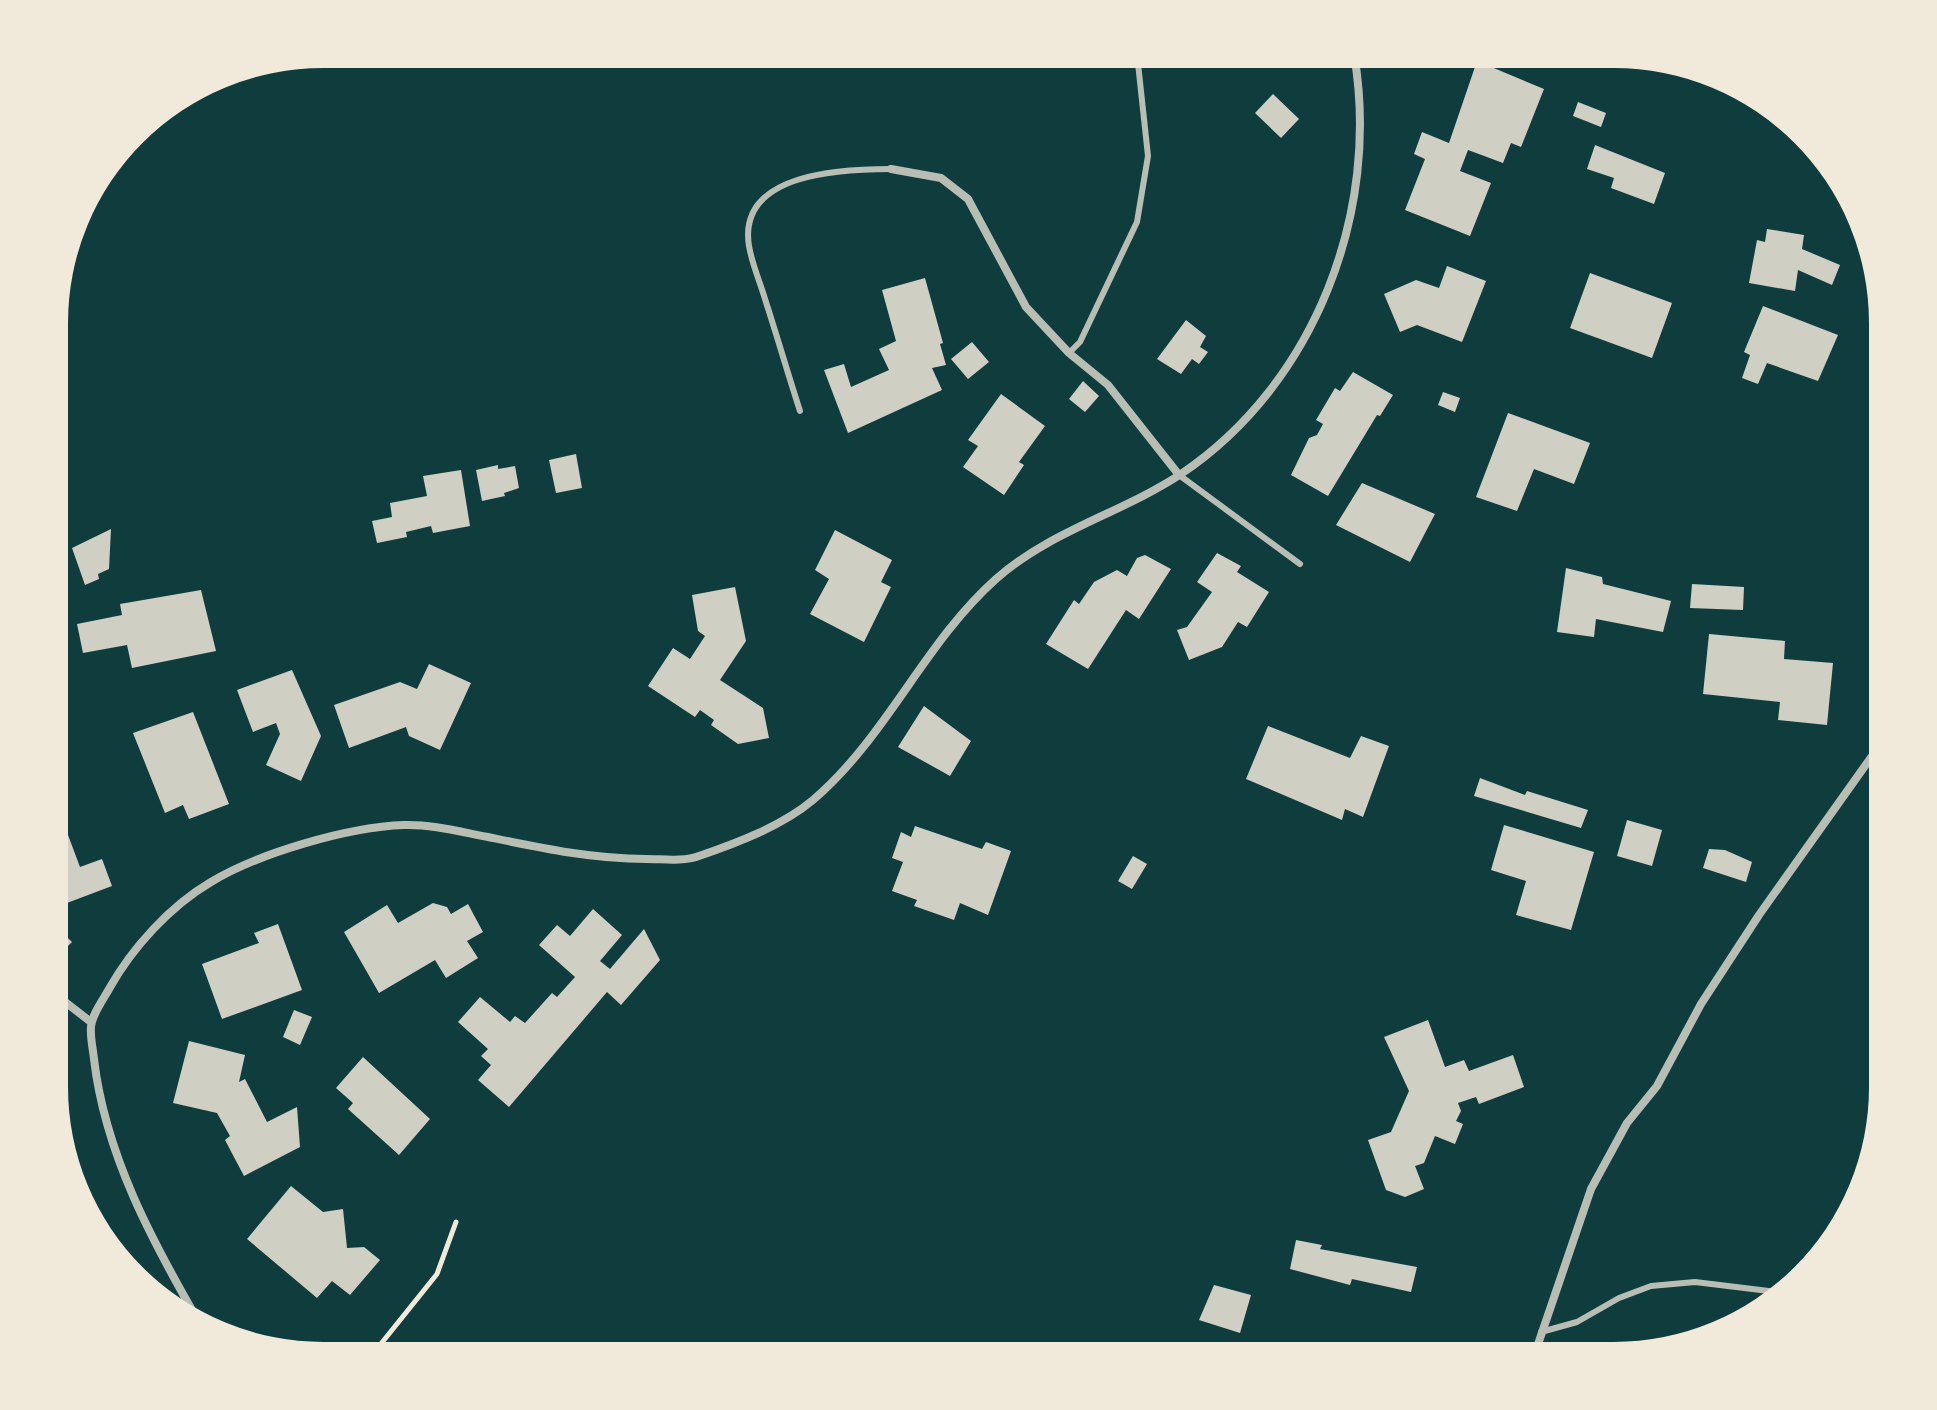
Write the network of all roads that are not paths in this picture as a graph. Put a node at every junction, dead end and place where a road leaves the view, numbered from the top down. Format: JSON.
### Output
{"nodes":[{"id":1,"x":1139,"y":69,"type":"edge"},
{"id":2,"x":1356,"y":69,"type":"edge"},
{"id":3,"x":891,"y":169,"type":"joint"},
{"id":4,"x":1069,"y":353,"type":"junction"},
{"id":5,"x":800,"y":411,"type":"dead end"},
{"id":6,"x":1179,"y":475,"type":"junction"},
{"id":7,"x":1300,"y":564,"type":"dead end"},
{"id":8,"x":1868,"y":762,"type":"edge"},
{"id":9,"x":69,"y":1005,"type":"edge"},
{"id":10,"x":91,"y":1022,"type":"junction"},
{"id":11,"x":1767,"y":1291,"type":"edge"},
{"id":12,"x":190,"y":1305,"type":"edge"},
{"id":13,"x":1541,"y":1332,"type":"junction"},
{"id":14,"x":1538,"y":1342,"type":"edge"}],
"edges":[{"from":1,"to":4,"type":"lane"},
{"from":2,"to":6,"type":"street"},
{"from":3,"to":4,"type":"street"},
{"from":3,"to":5,"type":"lane"},
{"from":4,"to":6,"type":"street"},
{"from":6,"to":7,"type":"lane"},
{"from":6,"to":10,"type":"street"},
{"from":8,"to":13,"type":"street"},
{"from":9,"to":10,"type":"street"},
{"from":10,"to":12,"type":"street"},
{"from":11,"to":13,"type":"lane"},
{"from":13,"to":14,"type":"street"}]}
